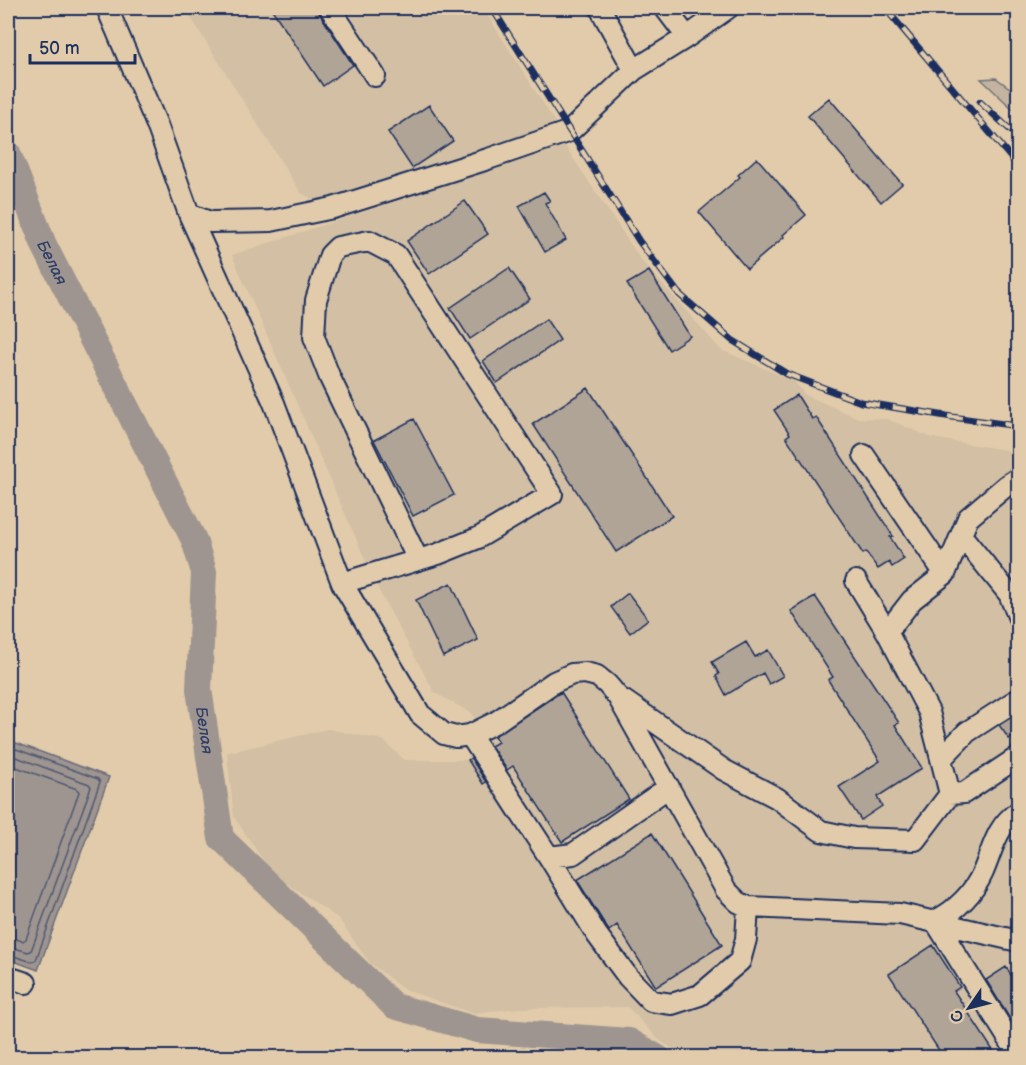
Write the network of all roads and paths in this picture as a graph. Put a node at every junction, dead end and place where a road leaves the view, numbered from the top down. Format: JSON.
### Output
{"nodes":[{"id":1,"x":107,"y":8,"type":"edge"},
{"id":2,"x":330,"y":8,"type":"edge"},
{"id":3,"x":600,"y":8,"type":"edge"},
{"id":4,"x":664,"y":8,"type":"edge"},
{"id":5,"x":728,"y":8,"type":"edge"},
{"id":6,"x":687,"y":37,"type":"junction"},
{"id":7,"x":634,"y":70,"type":"junction"},
{"id":8,"x":375,"y":76,"type":"dead end"},
{"id":9,"x":189,"y":214,"type":"junction"},
{"id":10,"x":864,"y":455,"type":"dead end"},
{"id":11,"x":1015,"y":485,"type":"edge"},
{"id":12,"x":961,"y":535,"type":"junction"},
{"id":13,"x":418,"y":560,"type":"junction"},
{"id":14,"x":945,"y":574,"type":"junction"},
{"id":15,"x":856,"y":581,"type":"dead end"},
{"id":16,"x":342,"y":583,"type":"junction"},
{"id":17,"x":1018,"y":616,"type":"edge"},
{"id":18,"x":887,"y":632,"type":"junction"},
{"id":19,"x":618,"y":697,"type":"junction"},
{"id":20,"x":1018,"y":699,"type":"edge"},
{"id":21,"x":470,"y":735,"type":"junction"},
{"id":22,"x":1018,"y":757,"type":"edge"},
{"id":23,"x":941,"y":759,"type":"junction"},
{"id":24,"x":669,"y":787,"type":"junction"},
{"id":25,"x":950,"y":794,"type":"junction"},
{"id":26,"x":1018,"y":812,"type":"edge"},
{"id":27,"x":549,"y":857,"type":"junction"},
{"id":28,"x":748,"y":907,"type":"junction"},
{"id":29,"x":935,"y":921,"type":"junction"},
{"id":30,"x":1018,"y":941,"type":"edge"},
{"id":31,"x":1018,"y":1054,"type":"edge"}],
"edges":[{"from":1,"to":9,"type":"lane"},
{"from":2,"to":8,"type":"lane"},
{"from":3,"to":7,"type":"lane"},
{"from":4,"to":6,"type":"lane"},
{"from":5,"to":6,"type":"lane"},
{"from":6,"to":7,"type":"lane"},
{"from":7,"to":9,"type":"lane"},
{"from":9,"to":16,"type":"lane"},
{"from":10,"to":14,"type":"lane"},
{"from":11,"to":12,"type":"lane"},
{"from":12,"to":14,"type":"lane"},
{"from":12,"to":17,"type":"lane"},
{"from":13,"to":13,"type":"lane"},
{"from":13,"to":16,"type":"lane"},
{"from":14,"to":18,"type":"lane"},
{"from":15,"to":18,"type":"lane"},
{"from":16,"to":21,"type":"lane"},
{"from":18,"to":23,"type":"lane"},
{"from":19,"to":21,"type":"lane"},
{"from":19,"to":24,"type":"lane"},
{"from":19,"to":25,"type":"lane"},
{"from":20,"to":23,"type":"lane"},
{"from":21,"to":27,"type":"lane"},
{"from":22,"to":25,"type":"lane"},
{"from":23,"to":25,"type":"lane"},
{"from":24,"to":27,"type":"lane"},
{"from":24,"to":28,"type":"lane"},
{"from":26,"to":29,"type":"lane"},
{"from":27,"to":28,"type":"lane"},
{"from":28,"to":29,"type":"lane"},
{"from":29,"to":30,"type":"lane"},
{"from":29,"to":31,"type":"lane"}]}
